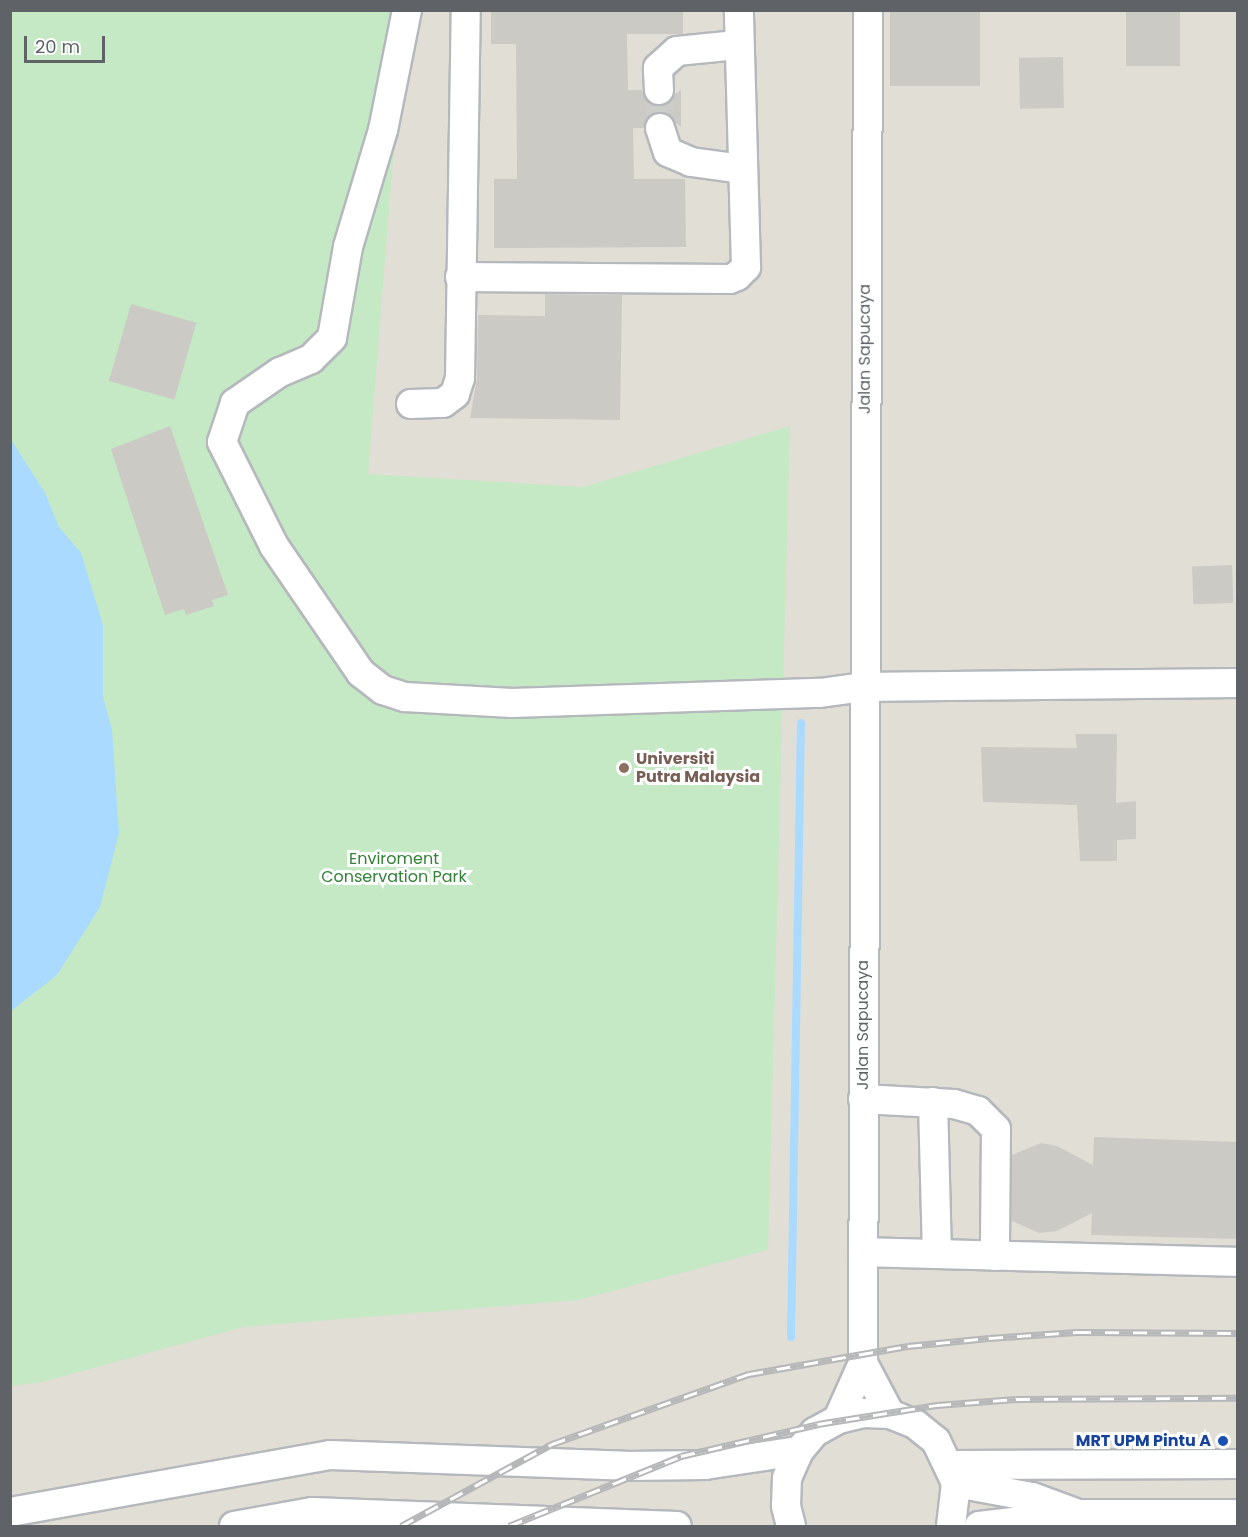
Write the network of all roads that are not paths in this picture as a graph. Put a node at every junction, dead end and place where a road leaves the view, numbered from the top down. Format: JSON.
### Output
{"nodes":[{"id":1,"x":407,"y":10,"type":"edge"},
{"id":2,"x":466,"y":10,"type":"edge"},
{"id":3,"x":739,"y":10,"type":"edge"},
{"id":4,"x":868,"y":10,"type":"edge"},
{"id":5,"x":737,"y":45,"type":"junction"},
{"id":6,"x":658,"y":90,"type":"tunnel mouth"},
{"id":7,"x":660,"y":128,"type":"tunnel mouth"},
{"id":8,"x":742,"y":170,"type":"junction"},
{"id":9,"x":460,"y":277,"type":"junction"},
{"id":10,"x":411,"y":404,"type":"dead end"},
{"id":11,"x":1238,"y":683,"type":"edge"},
{"id":12,"x":863,"y":687,"type":"junction"},
{"id":13,"x":863,"y":1099,"type":"junction"},
{"id":14,"x":933,"y":1102,"type":"junction"},
{"id":15,"x":863,"y":1252,"type":"junction"},
{"id":16,"x":937,"y":1254,"type":"junction"},
{"id":17,"x":994,"y":1256,"type":"junction"},
{"id":18,"x":1238,"y":1262,"type":"edge"},
{"id":19,"x":863,"y":1363,"type":"junction"},
{"id":20,"x":890,"y":1414,"type":"junction"},
{"id":21,"x":838,"y":1419,"type":"junction"},
{"id":22,"x":799,"y":1452,"type":"junction"},
{"id":23,"x":1238,"y":1464,"type":"edge"},
{"id":24,"x":953,"y":1474,"type":"junction"},
{"id":25,"x":10,"y":1512,"type":"edge"},
{"id":26,"x":1080,"y":1514,"type":"junction"},
{"id":27,"x":1238,"y":1514,"type":"edge"},
{"id":28,"x":252,"y":1524,"type":"edge"},
{"id":29,"x":676,"y":1527,"type":"edge"},
{"id":30,"x":791,"y":1527,"type":"edge"},
{"id":31,"x":951,"y":1527,"type":"edge"},
{"id":32,"x":979,"y":1527,"type":"edge"}],
"edges":[{"from":1,"to":12,"type":"street"},
{"from":2,"to":9,"type":"street"},
{"from":3,"to":5,"type":"street"},
{"from":4,"to":12,"type":"street","name":"Jalan Sapucaya"},
{"from":5,"to":6,"type":"street"},
{"from":5,"to":8,"type":"street"},
{"from":7,"to":8,"type":"street"},
{"from":8,"to":9,"type":"street"},
{"from":9,"to":10,"type":"street"},
{"from":11,"to":12,"type":"street"},
{"from":12,"to":13,"type":"street","name":"Jalan Sapucaya"},
{"from":13,"to":14,"type":"street"},
{"from":13,"to":15,"type":"street","name":"Jalan Sapucaya"},
{"from":14,"to":16,"type":"street"},
{"from":14,"to":17,"type":"street"},
{"from":15,"to":16,"type":"street"},
{"from":15,"to":19,"type":"street","name":"Jalan Sapucaya"},
{"from":16,"to":17,"type":"street"},
{"from":17,"to":18,"type":"street"},
{"from":19,"to":20,"type":"street"},
{"from":19,"to":21,"type":"street"},
{"from":20,"to":21,"type":"street"},
{"from":20,"to":24,"type":"street"},
{"from":21,"to":22,"type":"street"},
{"from":22,"to":25,"type":"street"},
{"from":22,"to":30,"type":"street"},
{"from":23,"to":24,"type":"street"},
{"from":24,"to":26,"type":"street"},
{"from":24,"to":31,"type":"street"},
{"from":26,"to":27,"type":"street"},
{"from":26,"to":32,"type":"street"},
{"from":28,"to":29,"type":"street"}]}
